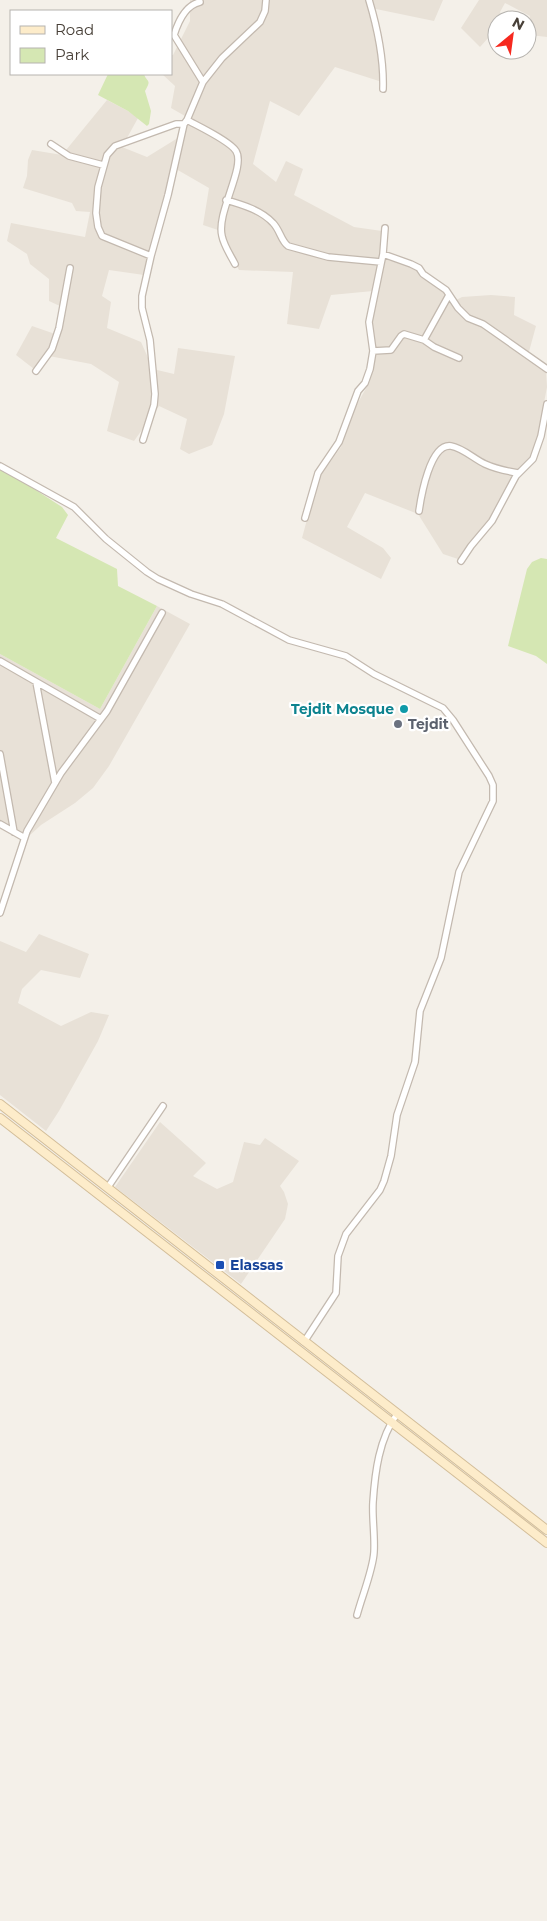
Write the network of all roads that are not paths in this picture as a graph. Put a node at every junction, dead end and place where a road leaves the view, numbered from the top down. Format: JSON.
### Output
{"nodes":[{"id":1,"x":266,"y":0,"type":"edge"},
{"id":2,"x":369,"y":0,"type":"edge"},
{"id":3,"x":200,"y":2,"type":"dead end"},
{"id":4,"x":203,"y":82,"type":"junction"},
{"id":5,"x":383,"y":89,"type":"dead end"},
{"id":6,"x":186,"y":122,"type":"junction"},
{"id":7,"x":51,"y":144,"type":"dead end"},
{"id":8,"x":103,"y":165,"type":"junction"},
{"id":9,"x":226,"y":200,"type":"junction"},
{"id":10,"x":385,"y":228,"type":"dead end"},
{"id":11,"x":383,"y":254,"type":"junction"},
{"id":12,"x":151,"y":256,"type":"junction"},
{"id":13,"x":381,"y":262,"type":"junction"},
{"id":14,"x":235,"y":264,"type":"dead end"},
{"id":15,"x":70,"y":268,"type":"dead end"},
{"id":16,"x":449,"y":295,"type":"junction"},
{"id":17,"x":424,"y":340,"type":"junction"},
{"id":18,"x":373,"y":352,"type":"junction"},
{"id":19,"x":459,"y":358,"type":"dead end"},
{"id":20,"x":547,"y":369,"type":"edge"},
{"id":21,"x":36,"y":371,"type":"dead end"},
{"id":22,"x":547,"y":404,"type":"edge"},
{"id":23,"x":143,"y":440,"type":"dead end"},
{"id":24,"x":0,"y":466,"type":"edge"},
{"id":25,"x":518,"y":473,"type":"junction"},
{"id":26,"x":419,"y":511,"type":"dead end"},
{"id":27,"x":305,"y":518,"type":"dead end"},
{"id":28,"x":461,"y":561,"type":"dead end"},
{"id":29,"x":162,"y":613,"type":"dead end"},
{"id":30,"x":0,"y":661,"type":"edge"},
{"id":31,"x":36,"y":682,"type":"junction"},
{"id":32,"x":101,"y":719,"type":"junction"},
{"id":33,"x":0,"y":754,"type":"edge"},
{"id":34,"x":55,"y":784,"type":"junction"},
{"id":35,"x":0,"y":824,"type":"edge"},
{"id":36,"x":14,"y":832,"type":"junction"},
{"id":37,"x":23,"y":837,"type":"junction"},
{"id":38,"x":0,"y":913,"type":"edge"},
{"id":39,"x":0,"y":1104,"type":"edge"},
{"id":40,"x":163,"y":1106,"type":"dead end"},
{"id":41,"x":0,"y":1118,"type":"edge"},
{"id":42,"x":108,"y":1187,"type":"junction"},
{"id":43,"x":148,"y":1219,"type":"junction"},
{"id":44,"x":142,"y":1227,"type":"junction"},
{"id":45,"x":304,"y":1342,"type":"junction"},
{"id":46,"x":397,"y":1414,"type":"junction"},
{"id":47,"x":390,"y":1423,"type":"junction"},
{"id":48,"x":547,"y":1530,"type":"edge"},
{"id":49,"x":547,"y":1543,"type":"edge"},
{"id":50,"x":357,"y":1615,"type":"dead end"}],
"edges":[{"from":1,"to":4,"type":"street"},
{"from":2,"to":5,"type":"street"},
{"from":3,"to":4,"type":"street"},
{"from":4,"to":6,"type":"street"},
{"from":6,"to":8,"type":"street"},
{"from":6,"to":9,"type":"street"},
{"from":6,"to":12,"type":"street"},
{"from":7,"to":8,"type":"street"},
{"from":8,"to":12,"type":"street"},
{"from":9,"to":13,"type":"street"},
{"from":9,"to":14,"type":"street"},
{"from":10,"to":11,"type":"street"},
{"from":11,"to":13,"type":"street"},
{"from":11,"to":16,"type":"street"},
{"from":12,"to":23,"type":"street"},
{"from":13,"to":18,"type":"street"},
{"from":15,"to":21,"type":"street"},
{"from":16,"to":17,"type":"street"},
{"from":16,"to":20,"type":"street"},
{"from":17,"to":18,"type":"street"},
{"from":17,"to":19,"type":"street"},
{"from":18,"to":27,"type":"street"},
{"from":22,"to":25,"type":"street"},
{"from":24,"to":45,"type":"street"},
{"from":25,"to":26,"type":"street"},
{"from":25,"to":28,"type":"street"},
{"from":29,"to":32,"type":"street"},
{"from":30,"to":31,"type":"street"},
{"from":31,"to":32,"type":"street"},
{"from":31,"to":34,"type":"street"},
{"from":32,"to":34,"type":"street"},
{"from":33,"to":36,"type":"street"},
{"from":34,"to":37,"type":"street"},
{"from":35,"to":36,"type":"street"},
{"from":36,"to":37,"type":"street"},
{"from":37,"to":38,"type":"street"},
{"from":39,"to":42,"type":"main road"},
{"from":40,"to":42,"type":"street"},
{"from":41,"to":44,"type":"main road"},
{"from":42,"to":43,"type":"main road"},
{"from":43,"to":44,"type":"main road"},
{"from":43,"to":45,"type":"main road"},
{"from":44,"to":47,"type":"main road"},
{"from":45,"to":46,"type":"main road"},
{"from":46,"to":47,"type":"street"},
{"from":46,"to":48,"type":"main road"},
{"from":47,"to":49,"type":"main road"},
{"from":47,"to":50,"type":"street"}]}
